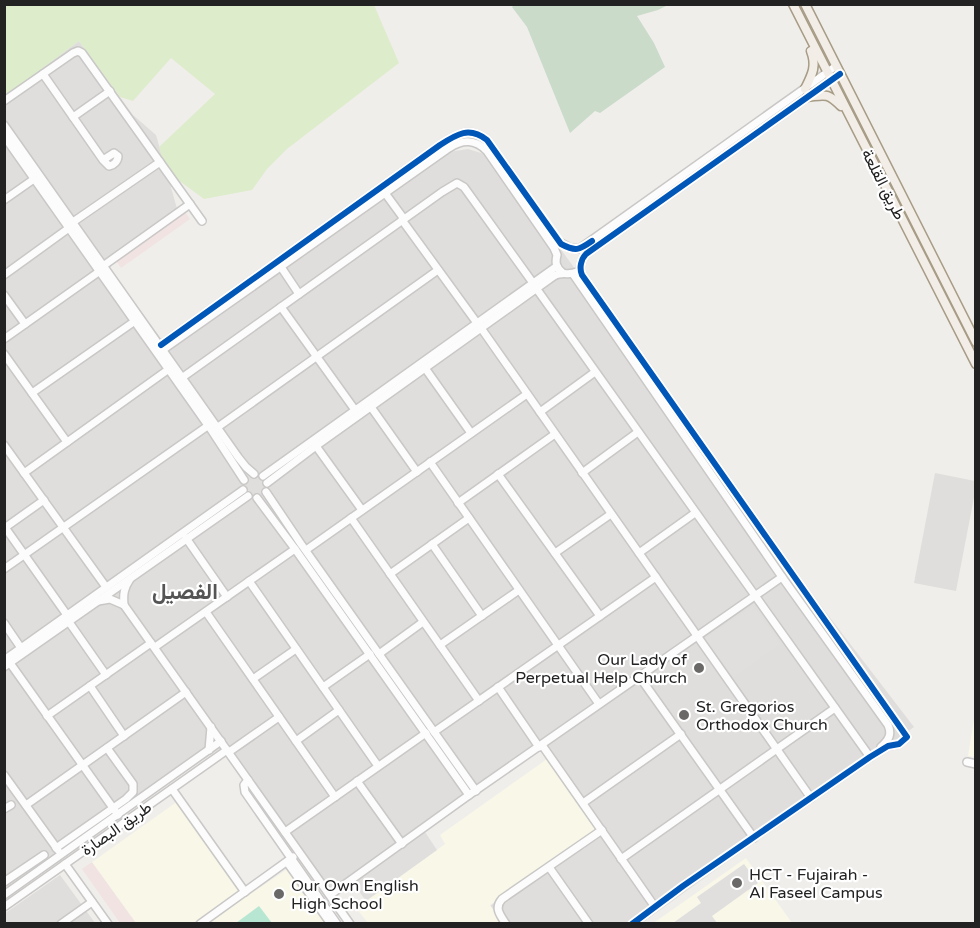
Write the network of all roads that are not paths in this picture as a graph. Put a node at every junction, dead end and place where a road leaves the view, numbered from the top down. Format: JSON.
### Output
{"nodes":[{"id":1,"x":793,"y":4,"type":"edge"},
{"id":2,"x":805,"y":4,"type":"edge"},
{"id":3,"x":807,"y":33,"type":"junction"},
{"id":4,"x":838,"y":70,"type":"junction"},
{"id":5,"x":43,"y":74,"type":"junction"},
{"id":6,"x":829,"y":76,"type":"junction"},
{"id":7,"x":110,"y":91,"type":"junction"},
{"id":8,"x":806,"y":93,"type":"junction"},
{"id":9,"x":4,"y":101,"type":"edge"},
{"id":10,"x":848,"y":114,"type":"junction"},
{"id":11,"x":73,"y":117,"type":"junction"},
{"id":12,"x":4,"y":125,"type":"edge"},
{"id":13,"x":4,"y":136,"type":"edge"},
{"id":14,"x":103,"y":160,"type":"dead end"},
{"id":15,"x":160,"y":162,"type":"junction"},
{"id":16,"x":29,"y":165,"type":"junction"},
{"id":17,"x":34,"y":179,"type":"junction"},
{"id":18,"x":385,"y":193,"type":"junction"},
{"id":19,"x":4,"y":200,"type":"edge"},
{"id":20,"x":190,"y":204,"type":"junction"},
{"id":21,"x":403,"y":220,"type":"junction"},
{"id":22,"x":201,"y":221,"type":"dead end"},
{"id":23,"x":71,"y":225,"type":"junction"},
{"id":24,"x":572,"y":249,"type":"junction"},
{"id":25,"x":557,"y":255,"type":"junction"},
{"id":26,"x":581,"y":264,"type":"junction"},
{"id":27,"x":556,"y":266,"type":"junction"},
{"id":28,"x":281,"y":267,"type":"junction"},
{"id":29,"x":102,"y":268,"type":"junction"},
{"id":30,"x":438,"y":270,"type":"junction"},
{"id":31,"x":563,"y":273,"type":"junction"},
{"id":32,"x":573,"y":274,"type":"junction"},
{"id":33,"x":4,"y":275,"type":"edge"},
{"id":34,"x":535,"y":286,"type":"junction"},
{"id":35,"x":299,"y":294,"type":"junction"},
{"id":36,"x":4,"y":295,"type":"edge"},
{"id":37,"x":281,"y":307,"type":"junction"},
{"id":38,"x":135,"y":321,"type":"junction"},
{"id":39,"x":25,"y":324,"type":"junction"},
{"id":40,"x":479,"y":325,"type":"junction"},
{"id":41,"x":189,"y":328,"type":"junction"},
{"id":42,"x":4,"y":339,"type":"edge"},
{"id":43,"x":975,"y":340,"type":"edge"},
{"id":44,"x":162,"y":347,"type":"junction"},
{"id":45,"x":4,"y":354,"type":"edge"},
{"id":46,"x":317,"y":356,"type":"junction"},
{"id":47,"x":975,"y":364,"type":"edge"},
{"id":48,"x":425,"y":368,"type":"junction"},
{"id":49,"x":169,"y":369,"type":"junction"},
{"id":50,"x":595,"y":372,"type":"junction"},
{"id":51,"x":183,"y":377,"type":"junction"},
{"id":52,"x":32,"y":393,"type":"junction"},
{"id":53,"x":527,"y":394,"type":"junction"},
{"id":54,"x":370,"y":407,"type":"junction"},
{"id":55,"x":355,"y":410,"type":"junction"},
{"id":56,"x":540,"y":412,"type":"junction"},
{"id":57,"x":208,"y":426,"type":"junction"},
{"id":58,"x":218,"y":427,"type":"junction"},
{"id":59,"x":638,"y":432,"type":"junction"},
{"id":60,"x":471,"y":433,"type":"junction"},
{"id":61,"x":555,"y":434,"type":"junction"},
{"id":62,"x":67,"y":442,"type":"junction"},
{"id":63,"x":4,"y":445,"type":"edge"},
{"id":64,"x":316,"y":446,"type":"junction"},
{"id":65,"x":430,"y":462,"type":"junction"},
{"id":66,"x":24,"y":472,"type":"junction"},
{"id":67,"x":417,"y":472,"type":"junction"},
{"id":68,"x":582,"y":473,"type":"junction"},
{"id":69,"x":254,"y":474,"type":"junction"},
{"id":70,"x":498,"y":474,"type":"junction"},
{"id":71,"x":265,"y":479,"type":"junction"},
{"id":72,"x":244,"y":480,"type":"junction"},
{"id":73,"x":716,"y":481,"type":"junction"},
{"id":74,"x":266,"y":492,"type":"junction"},
{"id":75,"x":245,"y":493,"type":"junction"},
{"id":76,"x":739,"y":497,"type":"junction"},
{"id":77,"x":257,"y":498,"type":"junction"},
{"id":78,"x":44,"y":500,"type":"junction"},
{"id":79,"x":458,"y":503,"type":"junction"},
{"id":80,"x":362,"y":510,"type":"junction"},
{"id":81,"x":695,"y":513,"type":"junction"},
{"id":82,"x":611,"y":514,"type":"junction"},
{"id":83,"x":351,"y":518,"type":"junction"},
{"id":84,"x":469,"y":518,"type":"junction"},
{"id":85,"x":743,"y":521,"type":"junction"},
{"id":86,"x":5,"y":526,"type":"edge"},
{"id":87,"x":63,"y":526,"type":"junction"},
{"id":88,"x":767,"y":537,"type":"junction"},
{"id":89,"x":186,"y":538,"type":"junction"},
{"id":90,"x":432,"y":544,"type":"junction"},
{"id":91,"x":295,"y":549,"type":"junction"},
{"id":92,"x":306,"y":550,"type":"junction"},
{"id":93,"x":555,"y":553,"type":"junction"},
{"id":94,"x":639,"y":553,"type":"junction"},
{"id":95,"x":24,"y":554,"type":"junction"},
{"id":96,"x":4,"y":569,"type":"edge"},
{"id":97,"x":390,"y":574,"type":"junction"},
{"id":98,"x":132,"y":577,"type":"junction"},
{"id":99,"x":656,"y":577,"type":"junction"},
{"id":100,"x":782,"y":577,"type":"junction"},
{"id":101,"x":249,"y":581,"type":"junction"},
{"id":102,"x":106,"y":587,"type":"junction"},
{"id":103,"x":519,"y":590,"type":"junction"},
{"id":104,"x":754,"y":596,"type":"junction"},
{"id":105,"x":227,"y":597,"type":"junction"},
{"id":106,"x":98,"y":601,"type":"junction"},
{"id":107,"x":124,"y":605,"type":"junction"},
{"id":108,"x":206,"y":612,"type":"junction"},
{"id":109,"x":482,"y":616,"type":"junction"},
{"id":110,"x":600,"y":616,"type":"junction"},
{"id":111,"x":68,"y":619,"type":"junction"},
{"id":112,"x":423,"y":622,"type":"junction"},
{"id":113,"x":4,"y":624,"type":"edge"},
{"id":114,"x":697,"y":635,"type":"junction"},
{"id":115,"x":153,"y":645,"type":"junction"},
{"id":116,"x":440,"y":645,"type":"junction"},
{"id":117,"x":558,"y":645,"type":"junction"},
{"id":118,"x":21,"y":648,"type":"junction"},
{"id":119,"x":296,"y":649,"type":"junction"},
{"id":120,"x":370,"y":654,"type":"junction"},
{"id":121,"x":379,"y":654,"type":"junction"},
{"id":122,"x":6,"y":663,"type":"edge"},
{"id":123,"x":106,"y":675,"type":"junction"},
{"id":124,"x":639,"y":676,"type":"junction"},
{"id":125,"x":253,"y":679,"type":"junction"},
{"id":126,"x":90,"y":686,"type":"junction"},
{"id":127,"x":322,"y":687,"type":"junction"},
{"id":128,"x":498,"y":687,"type":"junction"},
{"id":129,"x":186,"y":692,"type":"junction"},
{"id":130,"x":479,"y":701,"type":"junction"},
{"id":131,"x":599,"y":704,"type":"junction"},
{"id":132,"x":836,"y":708,"type":"junction"},
{"id":133,"x":339,"y":710,"type":"junction"},
{"id":134,"x":47,"y":716,"type":"junction"},
{"id":135,"x":279,"y":717,"type":"junction"},
{"id":136,"x":211,"y":727,"type":"junction"},
{"id":137,"x":434,"y":732,"type":"junction"},
{"id":138,"x":426,"y":733,"type":"junction"},
{"id":139,"x":681,"y":734,"type":"junction"},
{"id":140,"x":124,"y":735,"type":"junction"},
{"id":141,"x":221,"y":741,"type":"junction"},
{"id":142,"x":296,"y":741,"type":"junction"},
{"id":143,"x":540,"y":746,"type":"junction"},
{"id":144,"x":107,"y":748,"type":"junction"},
{"id":145,"x":776,"y":749,"type":"junction"},
{"id":146,"x":208,"y":750,"type":"junction"},
{"id":147,"x":228,"y":751,"type":"junction"},
{"id":148,"x":873,"y":755,"type":"junction"},
{"id":149,"x":215,"y":759,"type":"junction"},
{"id":150,"x":236,"y":762,"type":"junction"},
{"id":151,"x":967,"y":762,"type":"dead end"},
{"id":152,"x":975,"y":764,"type":"edge"},
{"id":153,"x":82,"y":765,"type":"junction"},
{"id":154,"x":378,"y":766,"type":"junction"},
{"id":155,"x":4,"y":775,"type":"edge"},
{"id":156,"x":248,"y":780,"type":"junction"},
{"id":157,"x":357,"y":781,"type":"junction"},
{"id":158,"x":464,"y":781,"type":"junction"},
{"id":159,"x":486,"y":783,"type":"junction"},
{"id":160,"x":172,"y":789,"type":"junction"},
{"id":161,"x":720,"y":789,"type":"junction"},
{"id":162,"x":472,"y":793,"type":"junction"},
{"id":163,"x":335,"y":797,"type":"junction"},
{"id":164,"x":261,"y":798,"type":"junction"},
{"id":165,"x":811,"y":798,"type":"junction"},
{"id":166,"x":583,"y":803,"type":"junction"},
{"id":167,"x":253,"y":804,"type":"junction"},
{"id":168,"x":458,"y":804,"type":"junction"},
{"id":169,"x":26,"y":805,"type":"junction"},
{"id":170,"x":270,"y":810,"type":"junction"},
{"id":171,"x":116,"y":811,"type":"junction"},
{"id":172,"x":262,"y":816,"type":"junction"},
{"id":173,"x":284,"y":830,"type":"junction"},
{"id":174,"x":602,"y":830,"type":"junction"},
{"id":175,"x":274,"y":834,"type":"junction"},
{"id":176,"x":754,"y":837,"type":"junction"},
{"id":177,"x":402,"y":844,"type":"junction"},
{"id":178,"x":56,"y":848,"type":"junction"},
{"id":179,"x":300,"y":852,"type":"junction"},
{"id":180,"x":44,"y":855,"type":"dead end"},
{"id":181,"x":61,"y":855,"type":"junction"},
{"id":182,"x":621,"y":859,"type":"junction"},
{"id":183,"x":289,"y":860,"type":"junction"},
{"id":184,"x":65,"y":864,"type":"junction"},
{"id":185,"x":549,"y":867,"type":"junction"},
{"id":186,"x":4,"y":882,"type":"edge"},
{"id":187,"x":321,"y":882,"type":"junction"},
{"id":188,"x":345,"y":884,"type":"junction"},
{"id":189,"x":245,"y":892,"type":"junction"},
{"id":190,"x":4,"y":895,"type":"edge"},
{"id":191,"x":330,"y":895,"type":"junction"},
{"id":192,"x":92,"y":902,"type":"junction"},
{"id":193,"x":4,"y":907,"type":"edge"},
{"id":194,"x":655,"y":907,"type":"junction"},
{"id":195,"x":339,"y":908,"type":"junction"},
{"id":196,"x":61,"y":924,"type":"edge"},
{"id":197,"x":108,"y":924,"type":"edge"},
{"id":198,"x":200,"y":924,"type":"edge"},
{"id":199,"x":331,"y":924,"type":"edge"},
{"id":200,"x":338,"y":924,"type":"edge"},
{"id":201,"x":350,"y":924,"type":"edge"},
{"id":202,"x":506,"y":924,"type":"edge"},
{"id":203,"x":589,"y":924,"type":"edge"},
{"id":204,"x":632,"y":924,"type":"edge"}],
"edges":[{"from":1,"to":3,"type":"main road","name":"طريق القلعة"},
{"from":2,"to":4,"type":"main road","name":"طريق القلعة"},
{"from":3,"to":6,"type":"main road","name":"طريق القلعة"},
{"from":3,"to":8,"type":"main road"},
{"from":4,"to":6,"type":"street"},
{"from":4,"to":43,"type":"main road","name":"طريق القلعة"},
{"from":5,"to":7,"type":"street"},
{"from":5,"to":9,"type":"street"},
{"from":5,"to":11,"type":"street"},
{"from":6,"to":8,"type":"street"},
{"from":6,"to":10,"type":"main road","name":"طريق القلعة"},
{"from":7,"to":11,"type":"street"},
{"from":7,"to":15,"type":"street"},
{"from":8,"to":10,"type":"main road"},
{"from":8,"to":24,"type":"street"},
{"from":8,"to":26,"type":"street"},
{"from":10,"to":47,"type":"main road","name":"طريق القلعة"},
{"from":11,"to":14,"type":"street"},
{"from":12,"to":16,"type":"street"},
{"from":13,"to":16,"type":"street"},
{"from":15,"to":20,"type":"street"},
{"from":15,"to":23,"type":"street"},
{"from":16,"to":17,"type":"street"},
{"from":16,"to":23,"type":"street"},
{"from":17,"to":19,"type":"street"},
{"from":17,"to":23,"type":"street"},
{"from":18,"to":21,"type":"street"},
{"from":18,"to":25,"type":"street"},
{"from":18,"to":28,"type":"street"},
{"from":20,"to":22,"type":"street"},
{"from":20,"to":29,"type":"street"},
{"from":21,"to":30,"type":"street"},
{"from":21,"to":34,"type":"street"},
{"from":21,"to":35,"type":"street"},
{"from":23,"to":29,"type":"street"},
{"from":23,"to":33,"type":"street"},
{"from":24,"to":25,"type":"street"},
{"from":24,"to":26,"type":"street"},
{"from":24,"to":41,"type":"street"},
{"from":25,"to":27,"type":"street"},
{"from":26,"to":32,"type":"street"},
{"from":26,"to":76,"type":"street"},
{"from":27,"to":31,"type":"street"},
{"from":27,"to":34,"type":"street"},
{"from":28,"to":35,"type":"street"},
{"from":28,"to":41,"type":"street"},
{"from":29,"to":38,"type":"street"},
{"from":29,"to":39,"type":"street"},
{"from":29,"to":44,"type":"street"},
{"from":30,"to":40,"type":"street"},
{"from":30,"to":46,"type":"street"},
{"from":31,"to":32,"type":"street"},
{"from":31,"to":34,"type":"street"},
{"from":32,"to":73,"type":"street"},
{"from":34,"to":40,"type":"street"},
{"from":34,"to":50,"type":"street"},
{"from":35,"to":37,"type":"street"},
{"from":36,"to":39,"type":"street"},
{"from":37,"to":46,"type":"street"},
{"from":37,"to":51,"type":"street"},
{"from":38,"to":49,"type":"street"},
{"from":38,"to":52,"type":"street"},
{"from":39,"to":42,"type":"street"},
{"from":40,"to":48,"type":"street"},
{"from":40,"to":53,"type":"street"},
{"from":40,"to":55,"type":"street"},
{"from":41,"to":44,"type":"street"},
{"from":44,"to":51,"type":"street"},
{"from":45,"to":52,"type":"street"},
{"from":46,"to":55,"type":"street"},
{"from":46,"to":58,"type":"street"},
{"from":48,"to":54,"type":"street"},
{"from":48,"to":60,"type":"street"},
{"from":49,"to":57,"type":"street"},
{"from":49,"to":62,"type":"street"},
{"from":50,"to":56,"type":"street"},
{"from":50,"to":59,"type":"street"},
{"from":51,"to":58,"type":"street"},
{"from":52,"to":62,"type":"street"},
{"from":53,"to":56,"type":"street"},
{"from":53,"to":60,"type":"street"},
{"from":54,"to":64,"type":"street"},
{"from":54,"to":67,"type":"street"},
{"from":55,"to":71,"type":"street"},
{"from":56,"to":61,"type":"street"},
{"from":57,"to":72,"type":"street"},
{"from":57,"to":87,"type":"street"},
{"from":58,"to":69,"type":"street"},
{"from":59,"to":68,"type":"street"},
{"from":59,"to":81,"type":"street"},
{"from":60,"to":65,"type":"street"},
{"from":61,"to":68,"type":"street"},
{"from":61,"to":70,"type":"street"},
{"from":62,"to":66,"type":"street"},
{"from":63,"to":66,"type":"street"},
{"from":64,"to":71,"type":"street"},
{"from":64,"to":80,"type":"street"},
{"from":65,"to":67,"type":"street"},
{"from":65,"to":79,"type":"street"},
{"from":66,"to":78,"type":"street"},
{"from":67,"to":80,"type":"street"},
{"from":68,"to":82,"type":"street"},
{"from":69,"to":71,"type":"street"},
{"from":69,"to":72,"type":"street"},
{"from":70,"to":79,"type":"street"},
{"from":70,"to":93,"type":"street"},
{"from":71,"to":74,"type":"street"},
{"from":72,"to":75,"type":"street"},
{"from":73,"to":76,"type":"street"},
{"from":73,"to":85,"type":"street"},
{"from":74,"to":77,"type":"street"},
{"from":74,"to":92,"type":"street"},
{"from":75,"to":77,"type":"street"},
{"from":75,"to":89,"type":"street"},
{"from":75,"to":102,"type":"street"},
{"from":76,"to":88,"type":"street"},
{"from":77,"to":91,"type":"street"},
{"from":78,"to":86,"type":"street"},
{"from":78,"to":87,"type":"street"},
{"from":79,"to":84,"type":"street"},
{"from":80,"to":83,"type":"street"},
{"from":81,"to":94,"type":"street"},
{"from":81,"to":104,"type":"street"},
{"from":82,"to":93,"type":"street"},
{"from":82,"to":94,"type":"street"},
{"from":83,"to":92,"type":"street"},
{"from":83,"to":97,"type":"street"},
{"from":84,"to":90,"type":"street"},
{"from":84,"to":103,"type":"street"},
{"from":85,"to":88,"type":"street"},
{"from":85,"to":100,"type":"street"},
{"from":86,"to":95,"type":"street"},
{"from":87,"to":95,"type":"street"},
{"from":87,"to":102,"type":"street"},
{"from":88,"to":148,"type":"street"},
{"from":89,"to":98,"type":"street"},
{"from":89,"to":105,"type":"street"},
{"from":90,"to":97,"type":"street"},
{"from":90,"to":109,"type":"street"},
{"from":91,"to":101,"type":"street"},
{"from":91,"to":120,"type":"street"},
{"from":92,"to":121,"type":"street"},
{"from":93,"to":110,"type":"street"},
{"from":94,"to":99,"type":"street"},
{"from":95,"to":96,"type":"street"},
{"from":95,"to":111,"type":"street"},
{"from":97,"to":112,"type":"street"},
{"from":98,"to":106,"type":"street"},
{"from":98,"to":107,"type":"street"},
{"from":99,"to":110,"type":"street"},
{"from":99,"to":114,"type":"street"},
{"from":100,"to":104,"type":"street"},
{"from":100,"to":148,"type":"street"},
{"from":101,"to":105,"type":"street"},
{"from":101,"to":119,"type":"street"},
{"from":102,"to":111,"type":"street"},
{"from":103,"to":109,"type":"street"},
{"from":103,"to":117,"type":"street"},
{"from":104,"to":114,"type":"street"},
{"from":104,"to":132,"type":"street"},
{"from":105,"to":108,"type":"street"},
{"from":106,"to":107,"type":"street"},
{"from":106,"to":111,"type":"street"},
{"from":107,"to":115,"type":"street"},
{"from":108,"to":115,"type":"street"},
{"from":108,"to":125,"type":"street"},
{"from":109,"to":116,"type":"street"},
{"from":110,"to":117,"type":"street"},
{"from":111,"to":118,"type":"street"},
{"from":111,"to":122,"type":"street"},
{"from":111,"to":123,"type":"street"},
{"from":112,"to":116,"type":"street"},
{"from":112,"to":121,"type":"street"},
{"from":113,"to":118,"type":"street"},
{"from":114,"to":124,"type":"street"},
{"from":114,"to":145,"type":"street"},
{"from":115,"to":123,"type":"street"},
{"from":115,"to":129,"type":"street"},
{"from":116,"to":130,"type":"street"},
{"from":117,"to":128,"type":"street"},
{"from":117,"to":131,"type":"street"},
{"from":118,"to":122,"type":"street"},
{"from":119,"to":125,"type":"street"},
{"from":119,"to":127,"type":"street"},
{"from":120,"to":127,"type":"street"},
{"from":120,"to":138,"type":"street"},
{"from":121,"to":137,"type":"street"},
{"from":122,"to":134,"type":"street"},
{"from":123,"to":126,"type":"street"},
{"from":124,"to":131,"type":"street"},
{"from":124,"to":139,"type":"street"},
{"from":125,"to":135,"type":"street"},
{"from":126,"to":134,"type":"street"},
{"from":126,"to":140,"type":"street"},
{"from":127,"to":133,"type":"street"},
{"from":128,"to":130,"type":"street"},
{"from":128,"to":143,"type":"street"},
{"from":129,"to":136,"type":"street"},
{"from":129,"to":140,"type":"street"},
{"from":130,"to":137,"type":"street"},
{"from":131,"to":143,"type":"street"},
{"from":132,"to":145,"type":"street"},
{"from":132,"to":148,"type":"street"},
{"from":133,"to":142,"type":"street"},
{"from":133,"to":154,"type":"street"},
{"from":134,"to":153,"type":"street"},
{"from":135,"to":142,"type":"street"},
{"from":135,"to":147,"type":"street","name":"طريق البصارة"},
{"from":136,"to":141,"type":"street"},
{"from":136,"to":146,"type":"street"},
{"from":137,"to":158,"type":"street"},
{"from":138,"to":154,"type":"street"},
{"from":138,"to":158,"type":"street"},
{"from":139,"to":161,"type":"street"},
{"from":139,"to":166,"type":"street"},
{"from":140,"to":144,"type":"street"},
{"from":141,"to":146,"type":"street","name":"طريق البصارة"},
{"from":141,"to":147,"type":"street"},
{"from":142,"to":163,"type":"street"},
{"from":143,"to":159,"type":"street"},
{"from":143,"to":166,"type":"street"},
{"from":144,"to":153,"type":"street"},
{"from":144,"to":171,"type":"street"},
{"from":145,"to":161,"type":"street"},
{"from":145,"to":165,"type":"street"},
{"from":146,"to":149,"type":"street"},
{"from":146,"to":171,"type":"street","name":"طريق البصارة"},
{"from":147,"to":149,"type":"street","name":"طريق البصارة"},
{"from":147,"to":150,"type":"street"},
{"from":148,"to":165,"type":"street"},
{"from":149,"to":150,"type":"street"},
{"from":149,"to":160,"type":"street","name":"طريق البصارة"},
{"from":150,"to":156,"type":"street"},
{"from":151,"to":152,"type":"street"},
{"from":153,"to":169,"type":"street"},
{"from":153,"to":171,"type":"street"},
{"from":154,"to":157,"type":"street"},
{"from":155,"to":169,"type":"street"},
{"from":156,"to":164,"type":"street"},
{"from":156,"to":167,"type":"street"},
{"from":157,"to":163,"type":"street"},
{"from":157,"to":177,"type":"street"},
{"from":158,"to":159,"type":"street"},
{"from":158,"to":162,"type":"street"},
{"from":158,"to":168,"type":"street"},
{"from":159,"to":162,"type":"street"},
{"from":160,"to":184,"type":"street","name":"طريق البصارة"},
{"from":160,"to":189,"type":"street"},
{"from":161,"to":176,"type":"street"},
{"from":161,"to":182,"type":"street"},
{"from":162,"to":168,"type":"street"},
{"from":163,"to":173,"type":"street"},
{"from":164,"to":167,"type":"street"},
{"from":164,"to":170,"type":"street"},
{"from":165,"to":176,"type":"street"},
{"from":166,"to":174,"type":"street"},
{"from":167,"to":172,"type":"street"},
{"from":168,"to":177,"type":"street"},
{"from":169,"to":178,"type":"street"},
{"from":170,"to":172,"type":"street"},
{"from":170,"to":173,"type":"street"},
{"from":171,"to":178,"type":"street"},
{"from":171,"to":181,"type":"street","name":"طريق البصارة"},
{"from":172,"to":175,"type":"street"},
{"from":173,"to":175,"type":"street"},
{"from":173,"to":179,"type":"street"},
{"from":174,"to":182,"type":"street"},
{"from":174,"to":185,"type":"street"},
{"from":175,"to":183,"type":"street"},
{"from":176,"to":194,"type":"street"},
{"from":177,"to":188,"type":"street"},
{"from":178,"to":181,"type":"street"},
{"from":179,"to":183,"type":"street"},
{"from":179,"to":187,"type":"street"},
{"from":180,"to":186,"type":"street"},
{"from":181,"to":190,"type":"street","name":"طريق البصارة"},
{"from":182,"to":194,"type":"street"},
{"from":183,"to":189,"type":"street"},
{"from":183,"to":199,"type":"street"},
{"from":183,"to":200,"type":"street"},
{"from":184,"to":192,"type":"street"},
{"from":184,"to":193,"type":"street","name":"طريق البصارة"},
{"from":185,"to":202,"type":"street"},
{"from":185,"to":203,"type":"street"},
{"from":187,"to":188,"type":"street"},
{"from":187,"to":191,"type":"street"},
{"from":188,"to":191,"type":"street"},
{"from":188,"to":195,"type":"street"},
{"from":189,"to":198,"type":"street"},
{"from":191,"to":195,"type":"street"},
{"from":192,"to":196,"type":"street"},
{"from":192,"to":197,"type":"street"},
{"from":194,"to":204,"type":"street"},
{"from":195,"to":201,"type":"street"}]}
